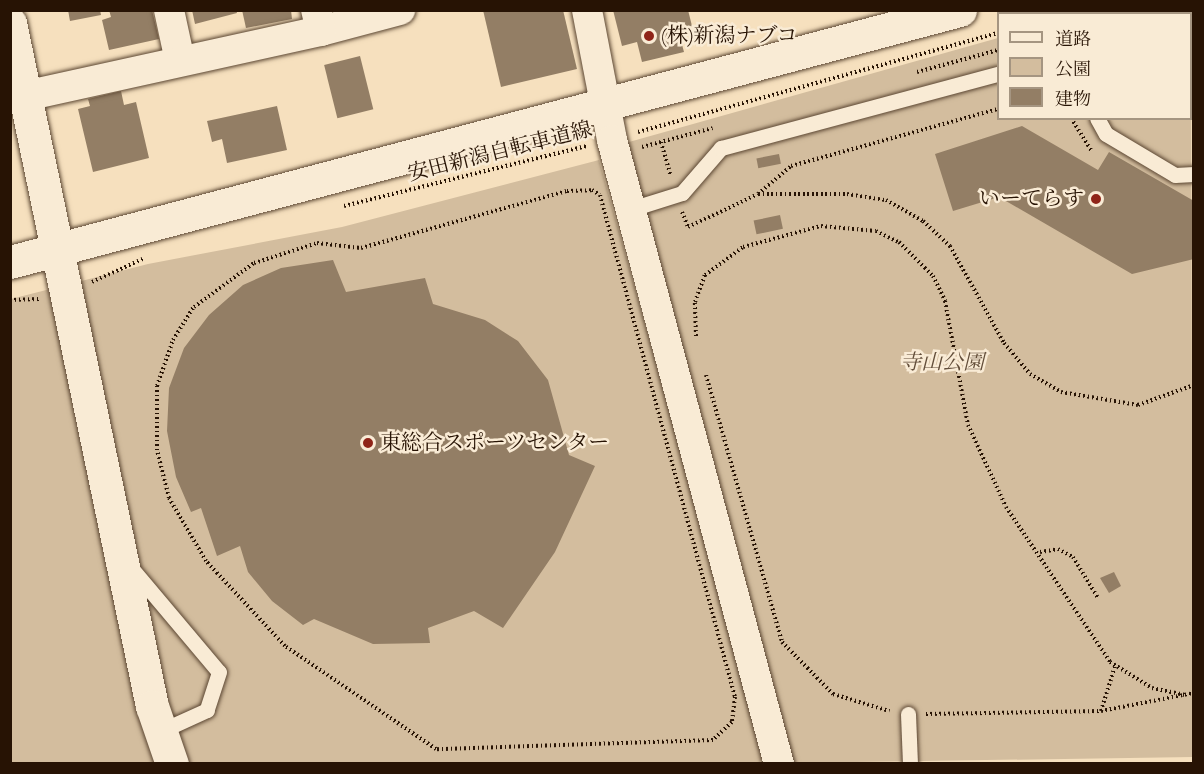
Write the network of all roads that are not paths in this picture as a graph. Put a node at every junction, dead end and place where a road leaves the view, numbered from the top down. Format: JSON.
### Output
{"nodes":[{"id":1,"x":169,"y":10,"type":"edge"},
{"id":2,"x":400,"y":10,"type":"edge"},
{"id":3,"x":587,"y":10,"type":"edge"},
{"id":4,"x":960,"y":10,"type":"edge"},
{"id":5,"x":318,"y":21,"type":"edge"},
{"id":6,"x":10,"y":23,"type":"edge"},
{"id":7,"x":180,"y":62,"type":"junction"},
{"id":8,"x":997,"y":75,"type":"edge"},
{"id":9,"x":26,"y":96,"type":"junction"},
{"id":10,"x":605,"y":103,"type":"junction"},
{"id":11,"x":1097,"y":120,"type":"edge"},
{"id":12,"x":1194,"y":174,"type":"edge"},
{"id":13,"x":630,"y":209,"type":"junction"},
{"id":14,"x":57,"y":251,"type":"junction"},
{"id":15,"x":10,"y":262,"type":"edge"},
{"id":16,"x":119,"y":550,"type":"junction"},
{"id":17,"x":908,"y":714,"type":"road end"},
{"id":18,"x":163,"y":730,"type":"junction"},
{"id":19,"x":172,"y":764,"type":"edge"},
{"id":20,"x":779,"y":764,"type":"edge"},
{"id":21,"x":910,"y":764,"type":"edge"}],
"edges":[{"from":1,"to":7,"type":"street"},
{"from":2,"to":5,"type":"street"},
{"from":3,"to":10,"type":"street"},
{"from":4,"to":10,"type":"street"},
{"from":5,"to":7,"type":"street"},
{"from":6,"to":9,"type":"street"},
{"from":7,"to":9,"type":"street"},
{"from":8,"to":13,"type":"lane"},
{"from":9,"to":14,"type":"street"},
{"from":10,"to":13,"type":"street"},
{"from":10,"to":14,"type":"street"},
{"from":11,"to":12,"type":"lane"},
{"from":13,"to":20,"type":"street"},
{"from":14,"to":15,"type":"street"},
{"from":14,"to":16,"type":"street"},
{"from":16,"to":18,"type":"street"},
{"from":16,"to":18,"type":"lane"},
{"from":17,"to":21,"type":"lane"},
{"from":18,"to":19,"type":"street"}]}
